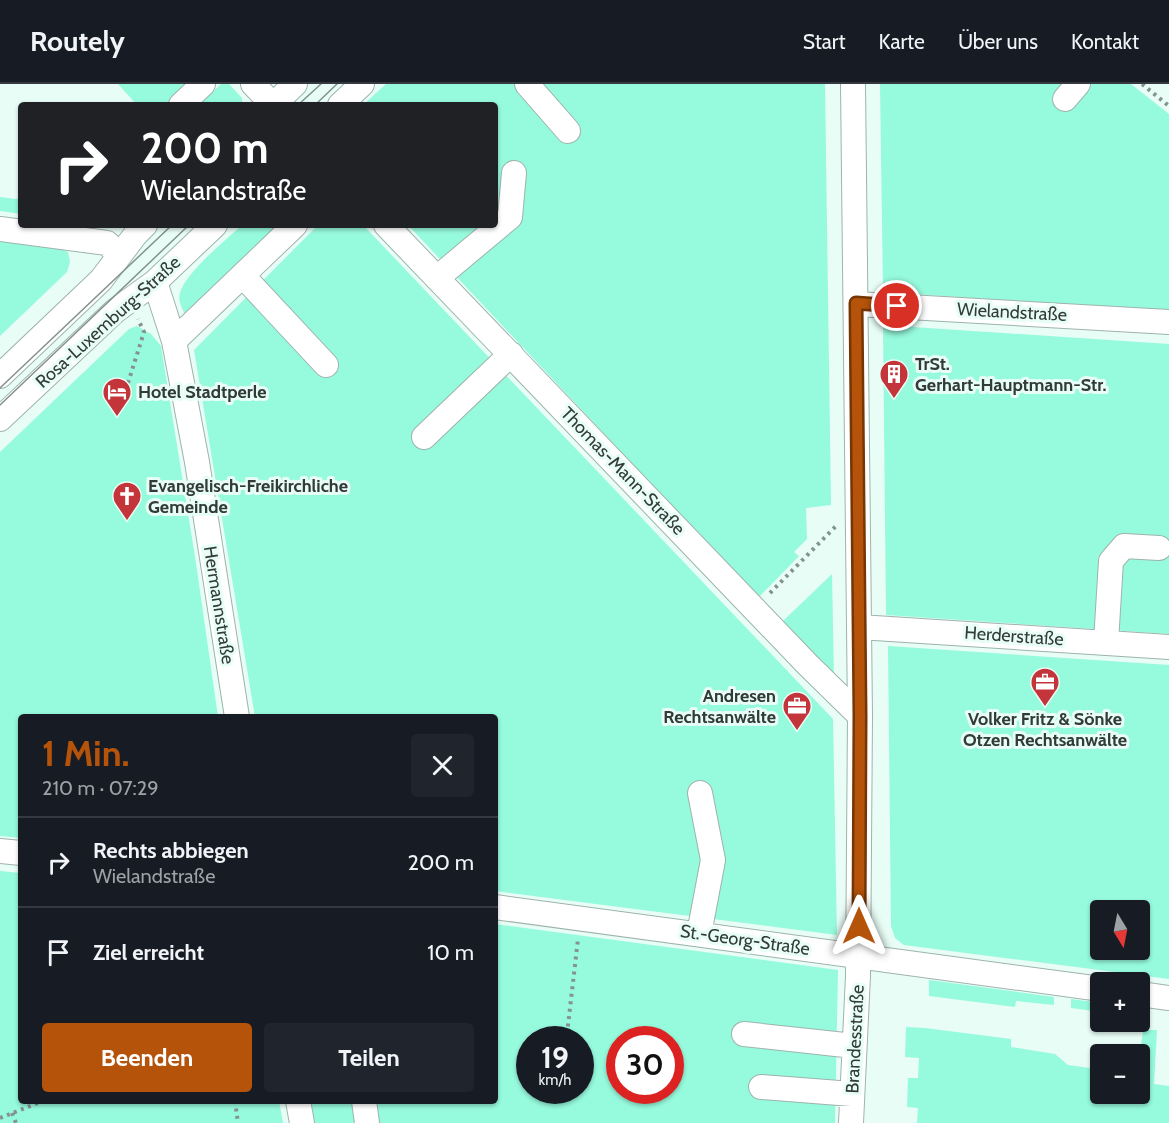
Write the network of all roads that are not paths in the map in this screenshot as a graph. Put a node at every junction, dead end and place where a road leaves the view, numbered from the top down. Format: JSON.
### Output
{"nodes":[{"id":1,"x":203,"y":84,"type":"edge"},
{"id":2,"x":253,"y":84,"type":"edge"},
{"id":3,"x":295,"y":84,"type":"edge"},
{"id":4,"x":362,"y":84,"type":"edge"},
{"id":5,"x":526,"y":84,"type":"edge"},
{"id":6,"x":853,"y":84,"type":"edge"},
{"id":7,"x":184,"y":102,"type":"edge"},
{"id":8,"x":270,"y":102,"type":"edge"},
{"id":9,"x":276,"y":102,"type":"edge"},
{"id":10,"x":343,"y":102,"type":"edge"},
{"id":11,"x":568,"y":131,"type":"dead end"},
{"id":12,"x":514,"y":173,"type":"dead end"},
{"id":13,"x":498,"y":227,"type":"edge"},
{"id":14,"x":0,"y":228,"type":"edge"},
{"id":15,"x":142,"y":228,"type":"edge"},
{"id":16,"x":212,"y":228,"type":"edge"},
{"id":17,"x":292,"y":228,"type":"edge"},
{"id":18,"x":389,"y":228,"type":"edge"},
{"id":19,"x":497,"y":228,"type":"edge"},
{"id":20,"x":55,"y":230,"type":"edge"},
{"id":21,"x":119,"y":255,"type":"junction"},
{"id":22,"x":243,"y":276,"type":"junction"},
{"id":23,"x":437,"y":278,"type":"junction"},
{"id":24,"x":155,"y":282,"type":"junction"},
{"id":25,"x":856,"y":303,"type":"junction"},
{"id":26,"x":1169,"y":322,"type":"edge"},
{"id":27,"x":174,"y":341,"type":"junction"},
{"id":28,"x":511,"y":354,"type":"junction"},
{"id":29,"x":326,"y":365,"type":"dead end"},
{"id":30,"x":3,"y":367,"type":"edge"},
{"id":31,"x":0,"y":419,"type":"edge"},
{"id":32,"x":424,"y":437,"type":"dead end"},
{"id":33,"x":1159,"y":548,"type":"dead end"},
{"id":34,"x":859,"y":627,"type":"junction"},
{"id":35,"x":1106,"y":642,"type":"junction"},
{"id":36,"x":1169,"y":647,"type":"edge"},
{"id":37,"x":237,"y":714,"type":"edge"},
{"id":38,"x":860,"y":716,"type":"junction"},
{"id":39,"x":700,"y":793,"type":"dead end"},
{"id":40,"x":0,"y":851,"type":"edge"},
{"id":41,"x":18,"y":853,"type":"edge"},
{"id":42,"x":498,"y":907,"type":"edge"},
{"id":43,"x":699,"y":934,"type":"junction"},
{"id":44,"x":858,"y":955,"type":"junction"},
{"id":45,"x":1090,"y":987,"type":"edge"},
{"id":46,"x":1150,"y":995,"type":"edge"},
{"id":47,"x":1169,"y":998,"type":"edge"},
{"id":48,"x":744,"y":1034,"type":"dead end"},
{"id":49,"x":854,"y":1046,"type":"junction"},
{"id":50,"x":761,"y":1087,"type":"dead end"},
{"id":51,"x":852,"y":1094,"type":"junction"},
{"id":52,"x":299,"y":1104,"type":"edge"},
{"id":53,"x":364,"y":1104,"type":"edge"},
{"id":54,"x":302,"y":1123,"type":"edge"},
{"id":55,"x":367,"y":1123,"type":"edge"},
{"id":56,"x":851,"y":1123,"type":"edge"}],
"edges":[{"from":1,"to":7,"type":"street"},
{"from":2,"to":8,"type":"street"},
{"from":3,"to":9,"type":"street"},
{"from":4,"to":10,"type":"street"},
{"from":5,"to":11,"type":"street"},
{"from":6,"to":25,"type":"street","name":"Brandesstraße"},
{"from":12,"to":13,"type":"street"},
{"from":14,"to":20,"type":"street"},
{"from":15,"to":21,"type":"street","name":"Rosa-Luxemburg-Straße"},
{"from":16,"to":24,"type":"street","name":"Rosa-Luxemburg-Straße"},
{"from":17,"to":22,"type":"street"},
{"from":18,"to":23,"type":"street","name":"Thomas-Mann-Straße"},
{"from":19,"to":23,"type":"street"},
{"from":20,"to":21,"type":"street"},
{"from":21,"to":30,"type":"street","name":"Rosa-Luxemburg-Straße"},
{"from":22,"to":27,"type":"street"},
{"from":22,"to":29,"type":"street"},
{"from":23,"to":28,"type":"street","name":"Thomas-Mann-Straße"},
{"from":24,"to":27,"type":"street","name":"Hermannstraße"},
{"from":24,"to":31,"type":"street","name":"Rosa-Luxemburg-Straße"},
{"from":25,"to":26,"type":"street","name":"Wielandstraße"},
{"from":25,"to":34,"type":"street","name":"Brandesstraße"},
{"from":27,"to":37,"type":"street","name":"Hermannstraße"},
{"from":28,"to":32,"type":"street"},
{"from":28,"to":38,"type":"street","name":"Thomas-Mann-Straße"},
{"from":33,"to":35,"type":"street"},
{"from":34,"to":35,"type":"street","name":"Herderstraße"},
{"from":34,"to":38,"type":"street","name":"Brandesstraße"},
{"from":35,"to":36,"type":"street","name":"Herderstraße"},
{"from":38,"to":44,"type":"street","name":"Brandesstraße"},
{"from":39,"to":43,"type":"street"},
{"from":40,"to":41,"type":"street"},
{"from":42,"to":43,"type":"street","name":"St.-Georg-Straße"},
{"from":43,"to":44,"type":"street","name":"St.-Georg-Straße"},
{"from":44,"to":45,"type":"street","name":"St.-Georg-Straße"},
{"from":44,"to":49,"type":"street","name":"Brandesstraße"},
{"from":46,"to":47,"type":"street"},
{"from":48,"to":49,"type":"street"},
{"from":49,"to":51,"type":"street","name":"Brandesstraße"},
{"from":50,"to":51,"type":"street"},
{"from":51,"to":56,"type":"street","name":"Brandesstraße"},
{"from":52,"to":54,"type":"street"},
{"from":53,"to":55,"type":"street"}]}
